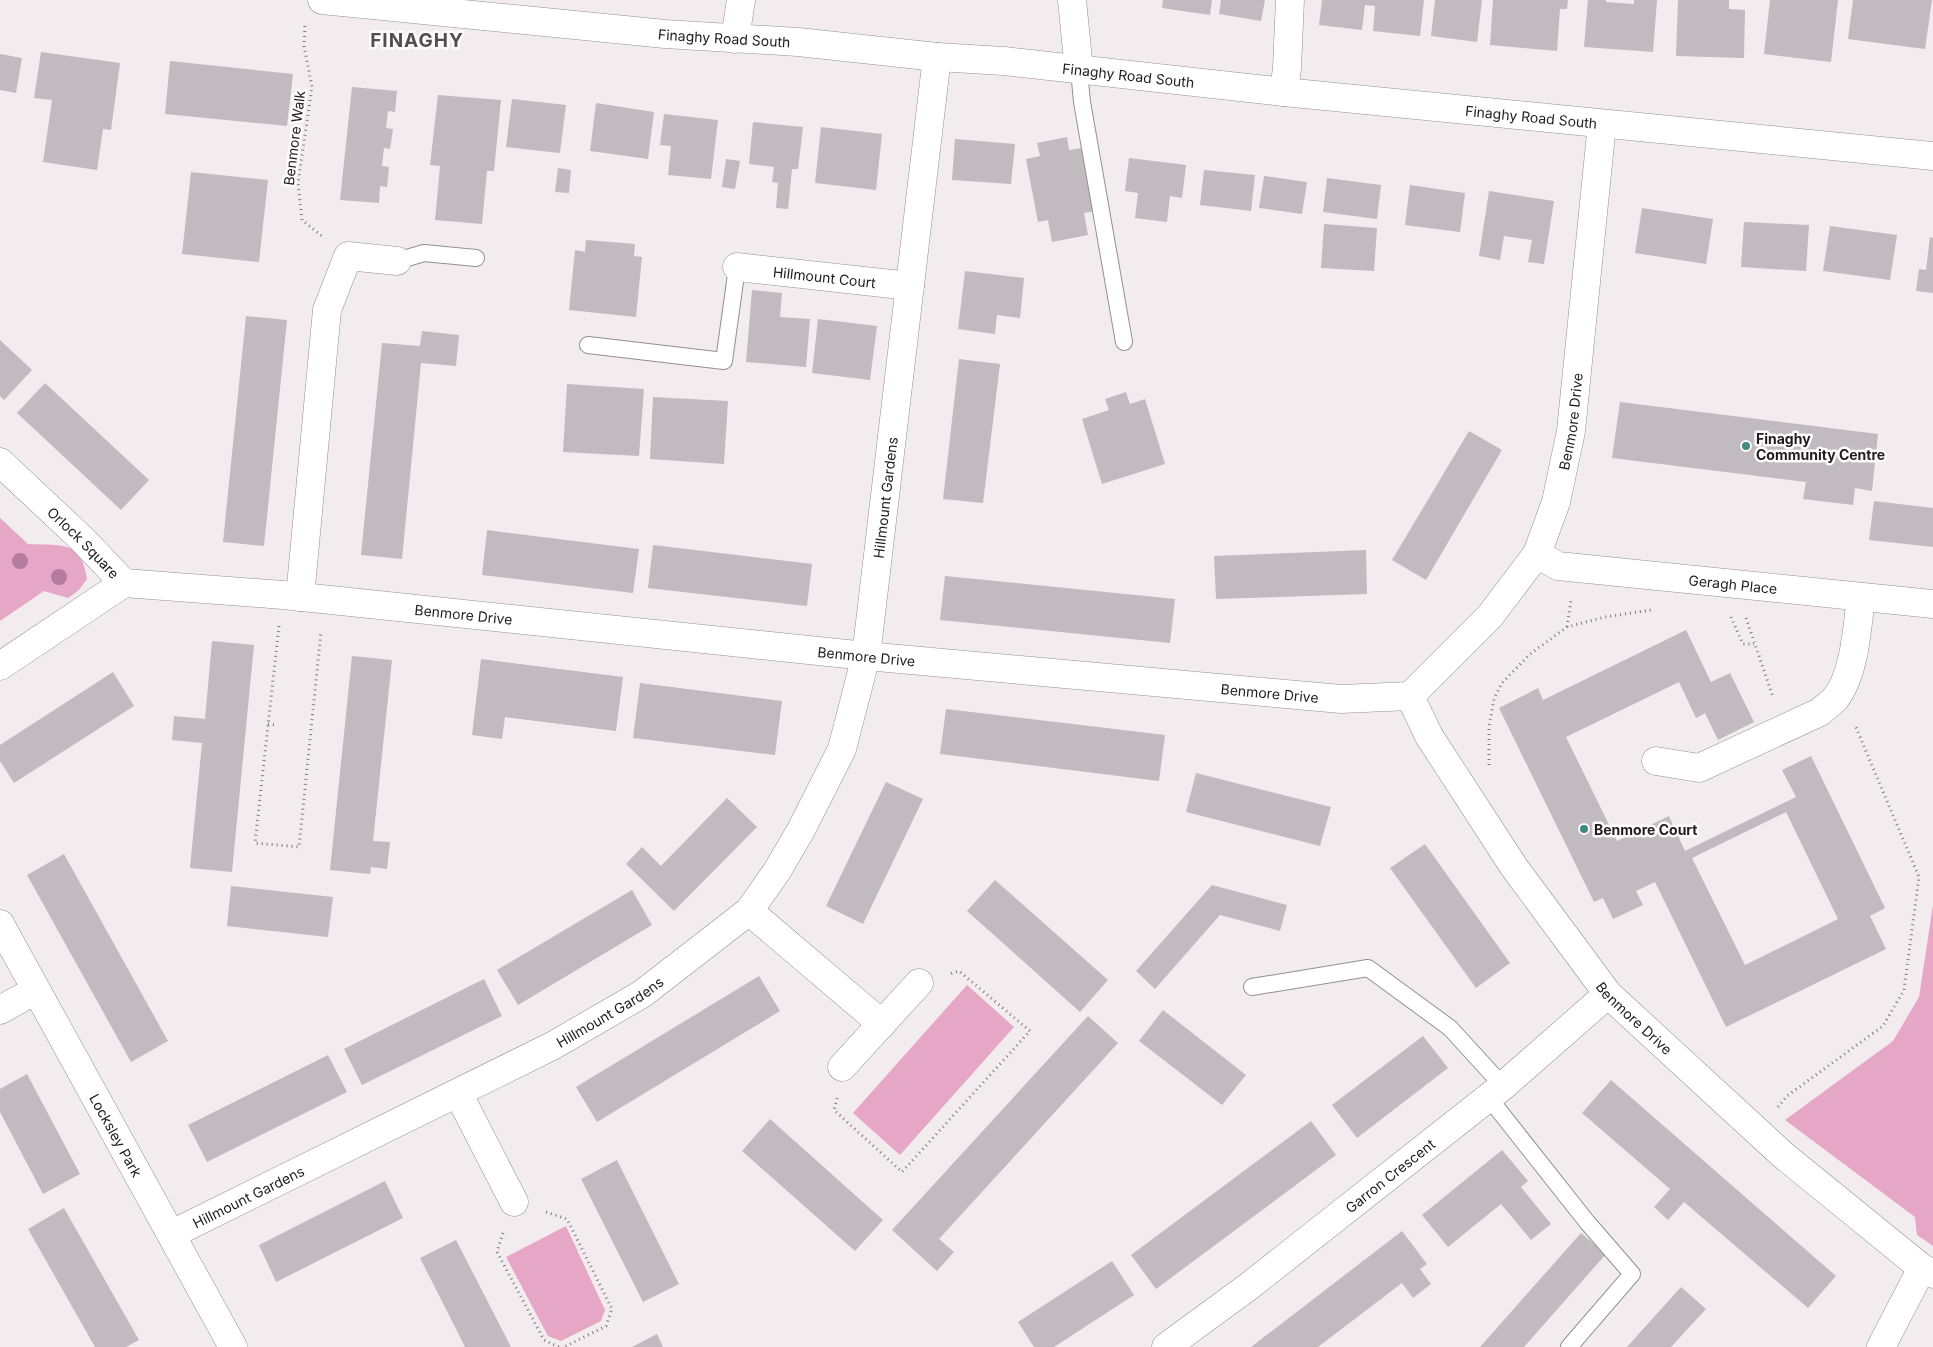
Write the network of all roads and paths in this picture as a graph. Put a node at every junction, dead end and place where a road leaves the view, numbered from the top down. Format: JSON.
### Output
{"nodes":[{"id":1,"x":741,"y":0,"type":"edge"},
{"id":2,"x":1072,"y":0,"type":"edge"},
{"id":3,"x":1290,"y":0,"type":"edge"},
{"id":4,"x":314,"y":9,"type":"edge"},
{"id":5,"x":735,"y":39,"type":"junction"},
{"id":6,"x":937,"y":57,"type":"junction"},
{"id":7,"x":1078,"y":70,"type":"junction"},
{"id":8,"x":1284,"y":92,"type":"junction"},
{"id":9,"x":1602,"y":124,"type":"junction"},
{"id":10,"x":1933,"y":156,"type":"edge"},
{"id":11,"x":348,"y":256,"type":"junction"},
{"id":12,"x":476,"y":258,"type":"dead end"},
{"id":13,"x":397,"y":261,"type":"joint"},
{"id":14,"x":737,"y":267,"type":"joint"},
{"id":15,"x":910,"y":286,"type":"junction"},
{"id":16,"x":1124,"y":342,"type":"dead end"},
{"id":17,"x":588,"y":345,"type":"dead end"},
{"id":18,"x":0,"y":462,"type":"edge"},
{"id":19,"x":1537,"y":554,"type":"junction"},
{"id":20,"x":124,"y":583,"type":"junction"},
{"id":21,"x":1735,"y":584,"type":"junction"},
{"id":22,"x":303,"y":597,"type":"junction"},
{"id":23,"x":1861,"y":597,"type":"junction"},
{"id":24,"x":1933,"y":604,"type":"edge"},
{"id":25,"x":1654,"y":610,"type":"dead end"},
{"id":26,"x":1731,"y":616,"type":"dead end"},
{"id":27,"x":1754,"y":644,"type":"junction"},
{"id":28,"x":866,"y":656,"type":"junction"},
{"id":29,"x":0,"y":666,"type":"edge"},
{"id":30,"x":1410,"y":696,"type":"junction"},
{"id":31,"x":1835,"y":699,"type":"junction"},
{"id":32,"x":268,"y":724,"type":"junction"},
{"id":33,"x":276,"y":725,"type":"dead end"},
{"id":34,"x":1784,"y":729,"type":"junction"},
{"id":35,"x":1656,"y":761,"type":"dead end"},
{"id":36,"x":1478,"y":811,"type":"junction"},
{"id":37,"x":748,"y":910,"type":"junction"},
{"id":38,"x":0,"y":924,"type":"edge"},
{"id":39,"x":919,"y":983,"type":"joint"},
{"id":40,"x":1252,"y":987,"type":"dead end"},
{"id":41,"x":36,"y":990,"type":"junction"},
{"id":42,"x":1608,"y":994,"type":"junction"},
{"id":43,"x":0,"y":1010,"type":"edge"},
{"id":44,"x":882,"y":1024,"type":"junction"},
{"id":45,"x":842,"y":1068,"type":"joint"},
{"id":46,"x":1496,"y":1092,"type":"junction"},
{"id":47,"x":458,"y":1093,"type":"junction"},
{"id":48,"x":1758,"y":1133,"type":"junction"},
{"id":49,"x":514,"y":1202,"type":"junction"},
{"id":50,"x":172,"y":1234,"type":"junction"},
{"id":51,"x":1927,"y":1271,"type":"edge"},
{"id":52,"x":233,"y":1347,"type":"edge"},
{"id":53,"x":559,"y":1347,"type":"edge"},
{"id":54,"x":564,"y":1347,"type":"edge"},
{"id":55,"x":1166,"y":1347,"type":"edge"},
{"id":56,"x":1569,"y":1347,"type":"edge"},
{"id":57,"x":1881,"y":1347,"type":"edge"}],
"edges":[{"from":1,"to":5,"type":"street"},
{"from":2,"to":7,"type":"street"},
{"from":3,"to":8,"type":"street"},
{"from":4,"to":5,"type":"street","name":"Finaghy Road South"},
{"from":4,"to":11,"type":"path","name":"Benmore Walk"},
{"from":5,"to":6,"type":"street","name":"Finaghy Road South"},
{"from":6,"to":7,"type":"street","name":"Finaghy Road South"},
{"from":6,"to":15,"type":"street","name":"Hillmount Gardens"},
{"from":7,"to":8,"type":"street","name":"Finaghy Road South"},
{"from":7,"to":16,"type":"lane"},
{"from":8,"to":9,"type":"street","name":"Finaghy Road South"},
{"from":9,"to":10,"type":"street","name":"Finaghy Road South"},
{"from":9,"to":19,"type":"street","name":"Benmore Drive"},
{"from":11,"to":13,"type":"street"},
{"from":11,"to":22,"type":"street"},
{"from":12,"to":13,"type":"lane"},
{"from":14,"to":15,"type":"street","name":"Hillmount Court"},
{"from":14,"to":17,"type":"lane"},
{"from":15,"to":28,"type":"street","name":"Hillmount Gardens"},
{"from":18,"to":20,"type":"street","name":"Orlock Square"},
{"from":19,"to":21,"type":"street","name":"Geragh Place"},
{"from":19,"to":30,"type":"street","name":"Benmore Drive"},
{"from":20,"to":22,"type":"street","name":"Benmore Drive"},
{"from":20,"to":29,"type":"street","name":"Orlock Square"},
{"from":21,"to":23,"type":"street","name":"Geragh Place"},
{"from":21,"to":27,"type":"path"},
{"from":22,"to":28,"type":"street","name":"Benmore Drive"},
{"from":22,"to":32,"type":"path"},
{"from":22,"to":32,"type":"path"},
{"from":23,"to":24,"type":"street","name":"Geragh Place"},
{"from":23,"to":31,"type":"street"},
{"from":25,"to":36,"type":"path"},
{"from":26,"to":27,"type":"path"},
{"from":27,"to":34,"type":"path"},
{"from":28,"to":30,"type":"street","name":"Benmore Drive"},
{"from":28,"to":37,"type":"street","name":"Hillmount Gardens"},
{"from":30,"to":36,"type":"street","name":"Benmore Drive"},
{"from":31,"to":34,"type":"street"},
{"from":31,"to":48,"type":"path"},
{"from":32,"to":33,"type":"path"},
{"from":34,"to":35,"type":"street"},
{"from":36,"to":42,"type":"street","name":"Benmore Drive"},
{"from":37,"to":44,"type":"street"},
{"from":37,"to":47,"type":"street","name":"Hillmount Gardens"},
{"from":38,"to":41,"type":"street","name":"Locksley Park"},
{"from":39,"to":44,"type":"street"},
{"from":39,"to":45,"type":"path"},
{"from":40,"to":46,"type":"lane"},
{"from":41,"to":43,"type":"street"},
{"from":41,"to":50,"type":"street","name":"Locksley Park"},
{"from":42,"to":46,"type":"street","name":"Garron Crescent"},
{"from":42,"to":48,"type":"street","name":"Benmore Drive"},
{"from":44,"to":45,"type":"street"},
{"from":46,"to":55,"type":"street","name":"Garron Crescent"},
{"from":46,"to":56,"type":"lane"},
{"from":47,"to":49,"type":"street"},
{"from":47,"to":50,"type":"street","name":"Hillmount Gardens"},
{"from":48,"to":51,"type":"street","name":"Benmore Drive"},
{"from":49,"to":53,"type":"path"},
{"from":49,"to":54,"type":"path"},
{"from":50,"to":52,"type":"street","name":"Locksley Park"},
{"from":51,"to":57,"type":"street"}]}
